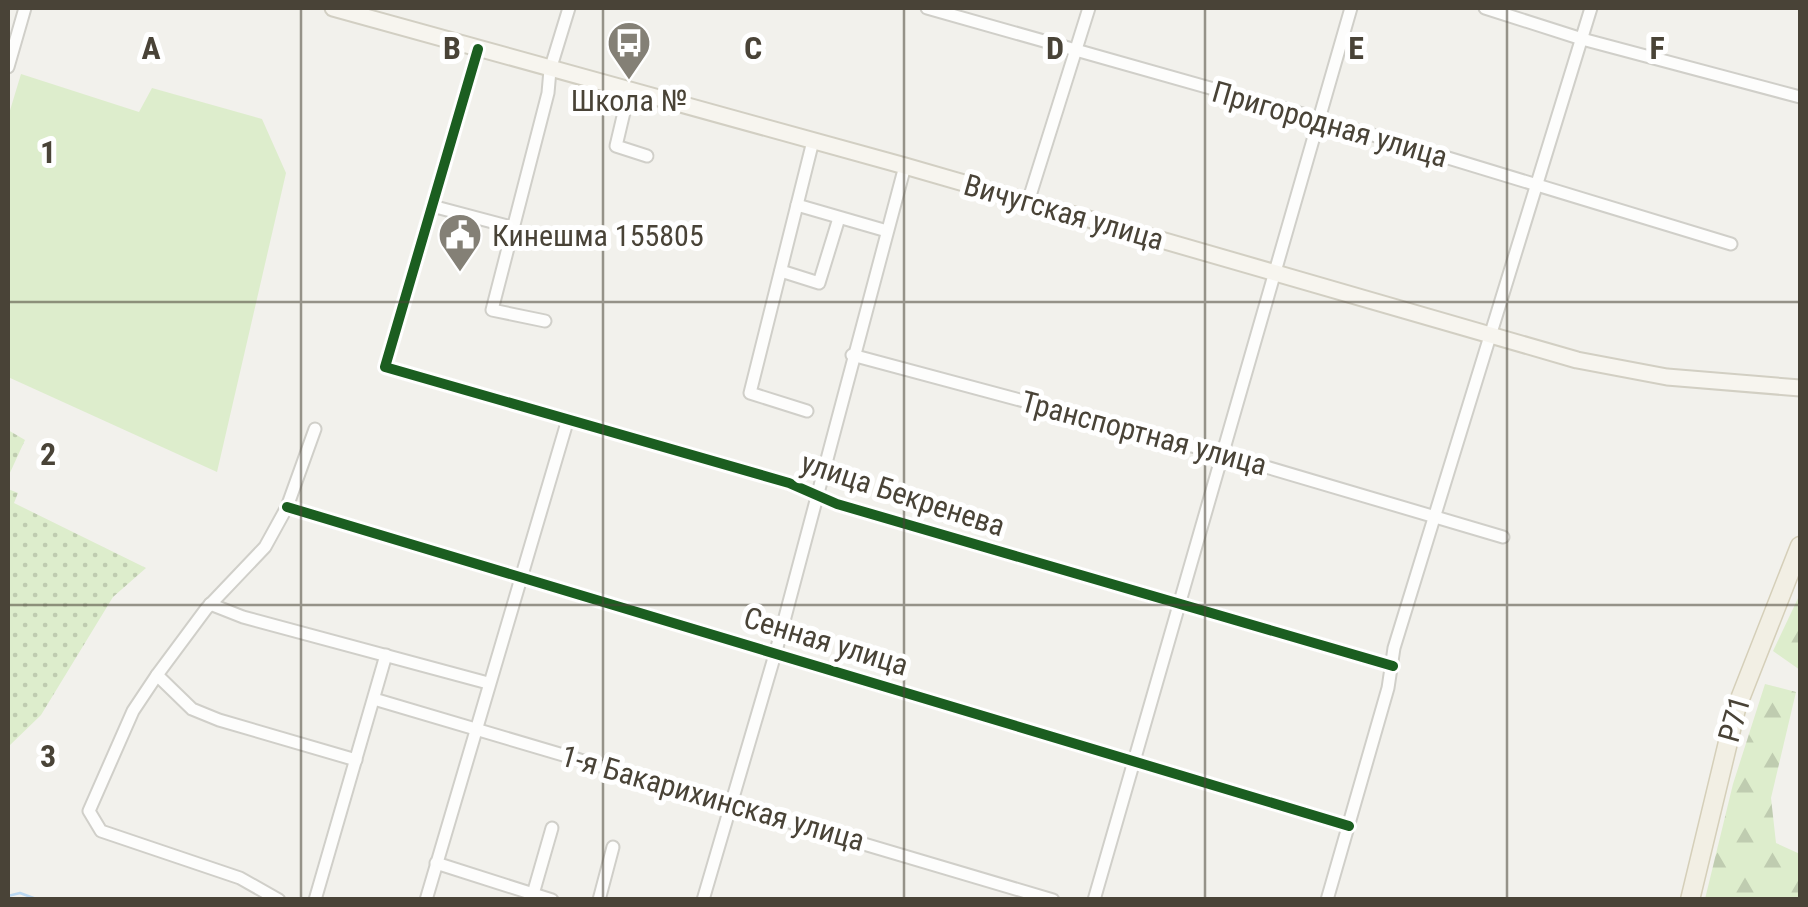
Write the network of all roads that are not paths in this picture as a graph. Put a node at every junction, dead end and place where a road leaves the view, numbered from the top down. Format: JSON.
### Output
{"nodes":[{"id":1,"x":25,"y":8,"type":"edge"},
{"id":2,"x":333,"y":8,"type":"edge"},
{"id":3,"x":569,"y":8,"type":"edge"},
{"id":4,"x":928,"y":8,"type":"edge"},
{"id":5,"x":1089,"y":8,"type":"edge"},
{"id":6,"x":1352,"y":8,"type":"edge"},
{"id":7,"x":1485,"y":8,"type":"edge"},
{"id":8,"x":1590,"y":8,"type":"edge"},
{"id":9,"x":1582,"y":39,"type":"junction"},
{"id":10,"x":478,"y":49,"type":"junction"},
{"id":11,"x":1075,"y":53,"type":"junction"},
{"id":12,"x":8,"y":67,"type":"edge"},
{"id":13,"x":550,"y":70,"type":"junction"},
{"id":14,"x":629,"y":91,"type":"junction"},
{"id":15,"x":1800,"y":97,"type":"edge"},
{"id":16,"x":1320,"y":119,"type":"junction"},
{"id":17,"x":814,"y":141,"type":"junction"},
{"id":18,"x":647,"y":156,"type":"dead end"},
{"id":19,"x":905,"y":166,"type":"junction"},
{"id":20,"x":1534,"y":183,"type":"junction"},
{"id":21,"x":1028,"y":202,"type":"junction"},
{"id":22,"x":432,"y":206,"type":"junction"},
{"id":23,"x":797,"y":206,"type":"junction"},
{"id":24,"x":840,"y":218,"type":"junction"},
{"id":25,"x":511,"y":227,"type":"junction"},
{"id":26,"x":887,"y":231,"type":"junction"},
{"id":27,"x":1730,"y":244,"type":"dead end"},
{"id":28,"x":781,"y":271,"type":"junction"},
{"id":29,"x":1274,"y":274,"type":"junction"},
{"id":30,"x":545,"y":322,"type":"dead end"},
{"id":31,"x":1490,"y":336,"type":"junction"},
{"id":32,"x":852,"y":355,"type":"junction"},
{"id":33,"x":1800,"y":388,"type":"edge"},
{"id":34,"x":806,"y":412,"type":"dead end"},
{"id":35,"x":568,"y":420,"type":"junction"},
{"id":36,"x":315,"y":429,"type":"dead end"},
{"id":37,"x":1223,"y":459,"type":"junction"},
{"id":38,"x":816,"y":494,"type":"junction"},
{"id":39,"x":287,"y":507,"type":"junction"},
{"id":40,"x":1435,"y":514,"type":"junction"},
{"id":41,"x":1503,"y":537,"type":"dead end"},
{"id":42,"x":1800,"y":546,"type":"edge"},
{"id":43,"x":520,"y":578,"type":"junction"},
{"id":44,"x":210,"y":604,"type":"junction"},
{"id":45,"x":1179,"y":606,"type":"junction"},
{"id":46,"x":776,"y":651,"type":"junction"},
{"id":47,"x":386,"y":655,"type":"junction"},
{"id":48,"x":1392,"y":666,"type":"junction"},
{"id":49,"x":157,"y":675,"type":"junction"},
{"id":50,"x":488,"y":684,"type":"junction"},
{"id":51,"x":374,"y":699,"type":"junction"},
{"id":52,"x":475,"y":729,"type":"junction"},
{"id":53,"x":356,"y":760,"type":"junction"},
{"id":54,"x":1136,"y":761,"type":"junction"},
{"id":55,"x":732,"y":803,"type":"junction"},
{"id":56,"x":1349,"y":826,"type":"junction"},
{"id":57,"x":552,"y":828,"type":"dead end"},
{"id":58,"x":613,"y":848,"type":"dead end"},
{"id":59,"x":436,"y":863,"type":"junction"},
{"id":60,"x":533,"y":894,"type":"junction"},
{"id":61,"x":279,"y":900,"type":"edge"},
{"id":62,"x":315,"y":900,"type":"edge"},
{"id":63,"x":426,"y":900,"type":"edge"},
{"id":64,"x":552,"y":900,"type":"edge"},
{"id":65,"x":599,"y":900,"type":"edge"},
{"id":66,"x":703,"y":900,"type":"edge"},
{"id":67,"x":1053,"y":900,"type":"edge"},
{"id":68,"x":1094,"y":900,"type":"edge"},
{"id":69,"x":1327,"y":900,"type":"edge"},
{"id":70,"x":1690,"y":900,"type":"edge"}],
"edges":[{"from":1,"to":12,"type":"street"},
{"from":2,"to":10,"type":"main road","name":"Вичугская улица"},
{"from":3,"to":13,"type":"street"},
{"from":4,"to":11,"type":"street","name":"Пригородная улица"},
{"from":5,"to":11,"type":"street"},
{"from":6,"to":16,"type":"street"},
{"from":7,"to":9,"type":"street"},
{"from":8,"to":9,"type":"street"},
{"from":9,"to":15,"type":"street"},
{"from":9,"to":20,"type":"street"},
{"from":10,"to":13,"type":"main road","name":"Вичугская улица"},
{"from":10,"to":22,"type":"street"},
{"from":11,"to":16,"type":"street","name":"Пригородная улица"},
{"from":11,"to":21,"type":"street"},
{"from":13,"to":14,"type":"main road","name":"Вичугская улица"},
{"from":13,"to":25,"type":"street"},
{"from":14,"to":17,"type":"main road","name":"Вичугская улица"},
{"from":14,"to":18,"type":"street"},
{"from":16,"to":20,"type":"street","name":"Пригородная улица"},
{"from":16,"to":29,"type":"street"},
{"from":17,"to":19,"type":"main road","name":"Вичугская улица"},
{"from":17,"to":23,"type":"street"},
{"from":19,"to":21,"type":"main road","name":"Вичугская улица"},
{"from":19,"to":26,"type":"street"},
{"from":20,"to":27,"type":"street","name":"Пригородная улица"},
{"from":20,"to":31,"type":"street"},
{"from":21,"to":29,"type":"main road","name":"Вичугская улица"},
{"from":22,"to":25,"type":"street"},
{"from":22,"to":35,"type":"street","name":"улица Бекренева"},
{"from":23,"to":24,"type":"street"},
{"from":23,"to":28,"type":"street"},
{"from":24,"to":26,"type":"street"},
{"from":24,"to":28,"type":"street"},
{"from":25,"to":30,"type":"street"},
{"from":26,"to":32,"type":"street"},
{"from":28,"to":34,"type":"street"},
{"from":29,"to":31,"type":"main road","name":"Вичугская улица"},
{"from":29,"to":37,"type":"street"},
{"from":31,"to":33,"type":"main road","name":"Вичугская улица"},
{"from":31,"to":40,"type":"street"},
{"from":32,"to":37,"type":"street","name":"Транспортная улица"},
{"from":32,"to":38,"type":"street"},
{"from":35,"to":38,"type":"street","name":"улица Бекренева"},
{"from":35,"to":43,"type":"street"},
{"from":36,"to":39,"type":"street"},
{"from":37,"to":40,"type":"street","name":"Транспортная улица"},
{"from":37,"to":45,"type":"street"},
{"from":38,"to":45,"type":"street","name":"улица Бекренева"},
{"from":38,"to":46,"type":"street"},
{"from":39,"to":43,"type":"street","name":"Сенная улица"},
{"from":39,"to":44,"type":"street"},
{"from":40,"to":41,"type":"street","name":"Транспортная улица"},
{"from":40,"to":48,"type":"street"},
{"from":42,"to":70,"type":"main road","name":"Р71"},
{"from":43,"to":46,"type":"street","name":"Сенная улица"},
{"from":43,"to":50,"type":"street"},
{"from":44,"to":47,"type":"street"},
{"from":44,"to":49,"type":"street"},
{"from":45,"to":48,"type":"street","name":"улица Бекренева"},
{"from":45,"to":54,"type":"street"},
{"from":46,"to":54,"type":"street","name":"Сенная улица"},
{"from":46,"to":55,"type":"street"},
{"from":47,"to":50,"type":"street"},
{"from":47,"to":51,"type":"street"},
{"from":48,"to":56,"type":"street"},
{"from":49,"to":53,"type":"street"},
{"from":49,"to":61,"type":"street"},
{"from":50,"to":52,"type":"street"},
{"from":51,"to":52,"type":"street","name":"1-я Бакарихинская улица"},
{"from":51,"to":53,"type":"street"},
{"from":52,"to":55,"type":"street","name":"1-я Бакарихинская улица"},
{"from":52,"to":59,"type":"street"},
{"from":53,"to":62,"type":"street"},
{"from":54,"to":56,"type":"street","name":"Сенная улица"},
{"from":54,"to":68,"type":"street"},
{"from":55,"to":66,"type":"street"},
{"from":55,"to":67,"type":"street","name":"1-я Бакарихинская улица"},
{"from":56,"to":69,"type":"street"},
{"from":57,"to":60,"type":"street"},
{"from":58,"to":65,"type":"street"},
{"from":59,"to":60,"type":"street"},
{"from":59,"to":63,"type":"street"},
{"from":60,"to":64,"type":"street"}]}
